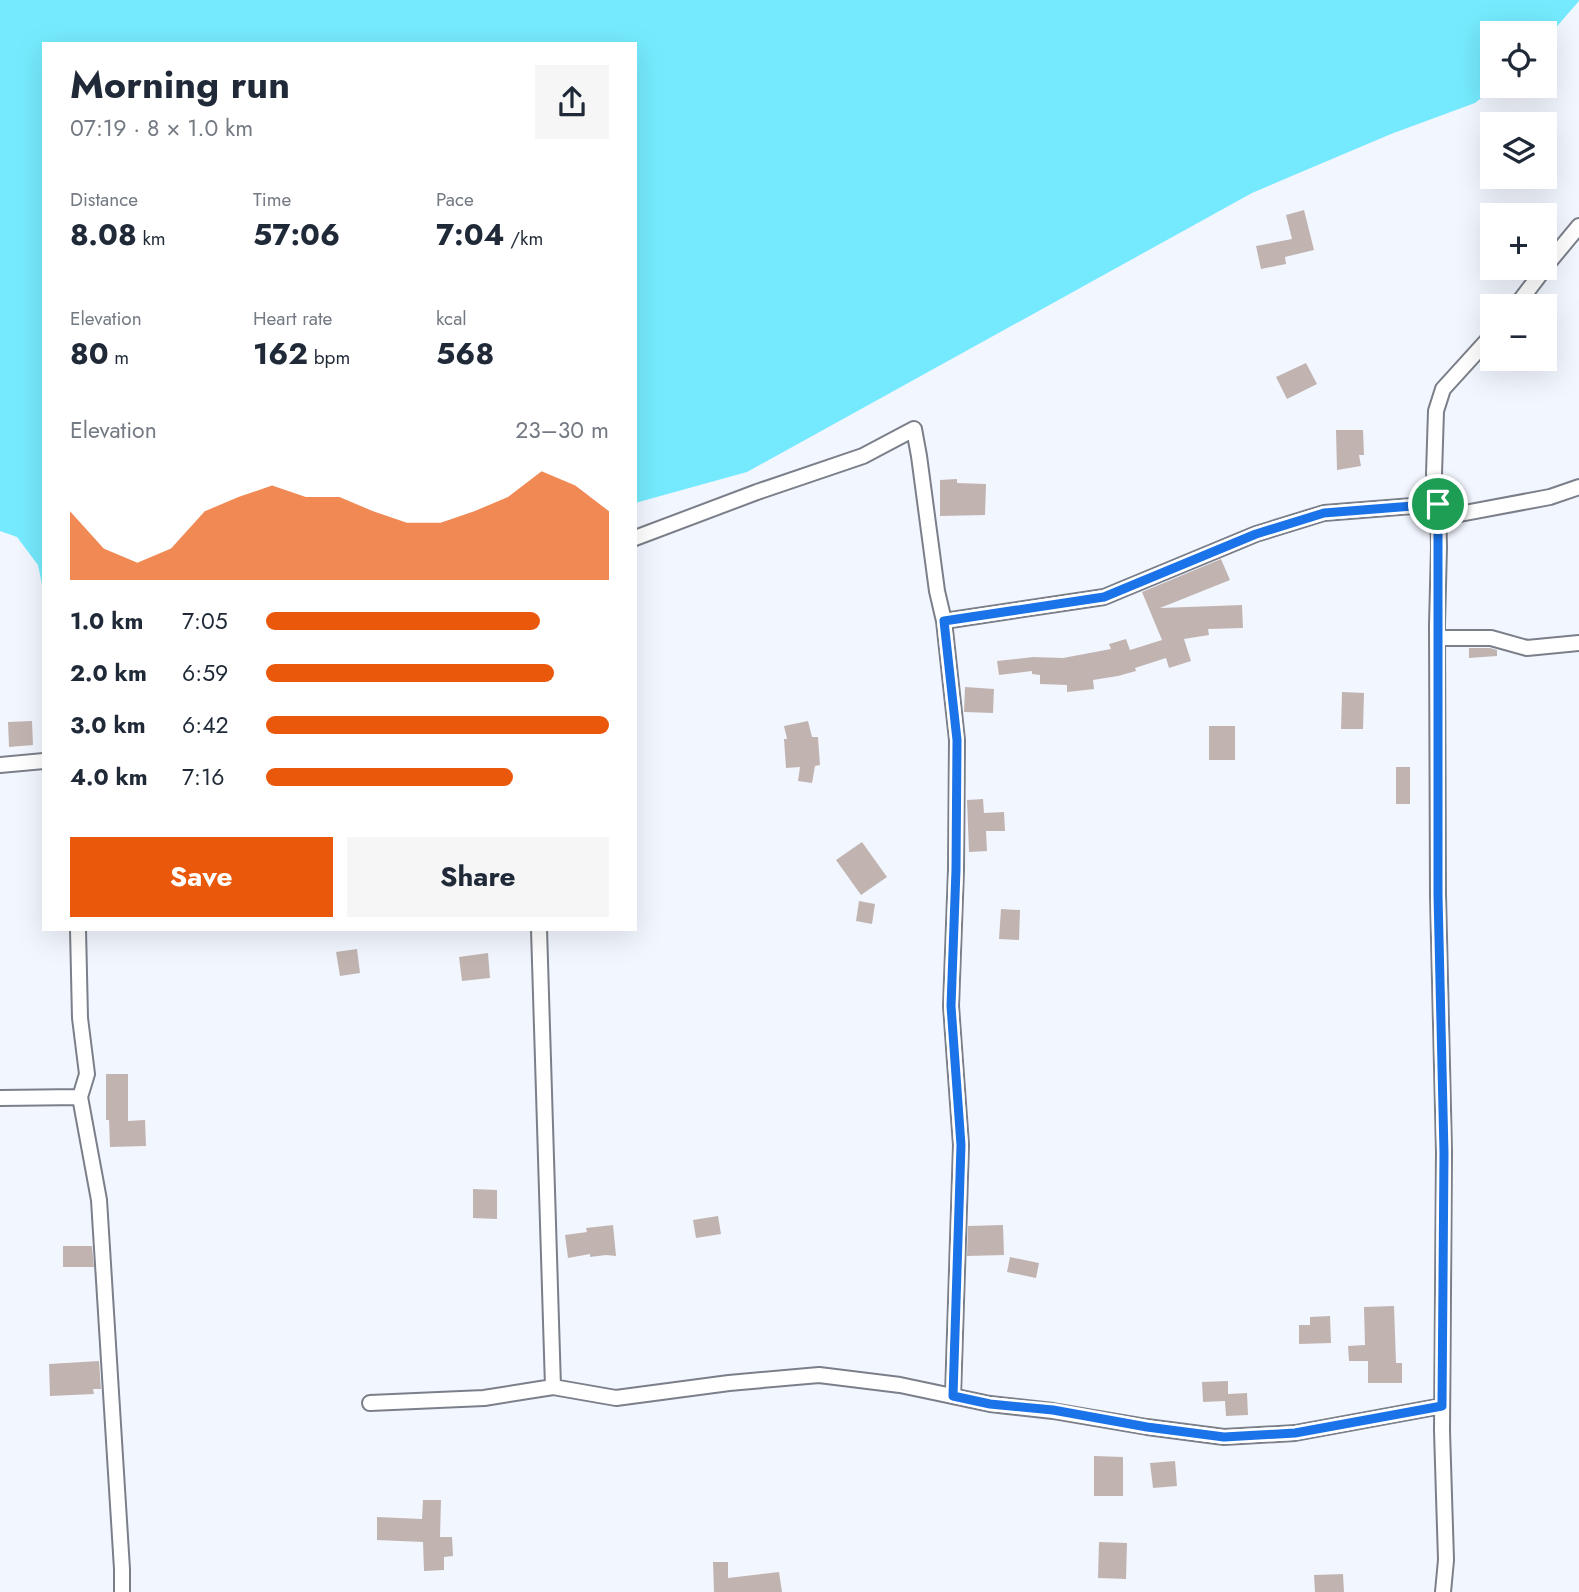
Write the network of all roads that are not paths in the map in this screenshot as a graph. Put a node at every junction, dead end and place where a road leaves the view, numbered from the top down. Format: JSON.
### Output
{"nodes":[{"id":1,"x":1579,"y":226,"type":"edge"},
{"id":2,"x":1557,"y":253,"type":"edge"},
{"id":3,"x":1480,"y":348,"type":"edge"},
{"id":4,"x":1579,"y":488,"type":"edge"},
{"id":5,"x":1438,"y":511,"type":"junction"},
{"id":6,"x":637,"y":537,"type":"edge"},
{"id":7,"x":944,"y":621,"type":"junction"},
{"id":8,"x":1437,"y":638,"type":"junction"},
{"id":9,"x":1579,"y":643,"type":"edge"},
{"id":10,"x":42,"y":761,"type":"edge"},
{"id":11,"x":0,"y":765,"type":"edge"},
{"id":12,"x":78,"y":931,"type":"edge"},
{"id":13,"x":539,"y":931,"type":"edge"},
{"id":14,"x":80,"y":1097,"type":"junction"},
{"id":15,"x":0,"y":1098,"type":"edge"},
{"id":16,"x":553,"y":1387,"type":"junction"},
{"id":17,"x":953,"y":1396,"type":"junction"},
{"id":18,"x":370,"y":1403,"type":"dead end"},
{"id":19,"x":1442,"y":1406,"type":"junction"},
{"id":20,"x":122,"y":1592,"type":"edge"},
{"id":21,"x":1443,"y":1592,"type":"edge"}],
"edges":[{"from":1,"to":2,"type":"street"},
{"from":3,"to":5,"type":"street"},
{"from":4,"to":5,"type":"street"},
{"from":5,"to":7,"type":"street"},
{"from":5,"to":8,"type":"street"},
{"from":6,"to":7,"type":"street"},
{"from":7,"to":17,"type":"street"},
{"from":8,"to":9,"type":"street"},
{"from":8,"to":19,"type":"street"},
{"from":10,"to":11,"type":"street"},
{"from":12,"to":14,"type":"street"},
{"from":13,"to":16,"type":"street"},
{"from":14,"to":15,"type":"street"},
{"from":14,"to":20,"type":"street"},
{"from":16,"to":17,"type":"street"},
{"from":16,"to":18,"type":"street"},
{"from":17,"to":19,"type":"street"},
{"from":19,"to":21,"type":"street"}]}
